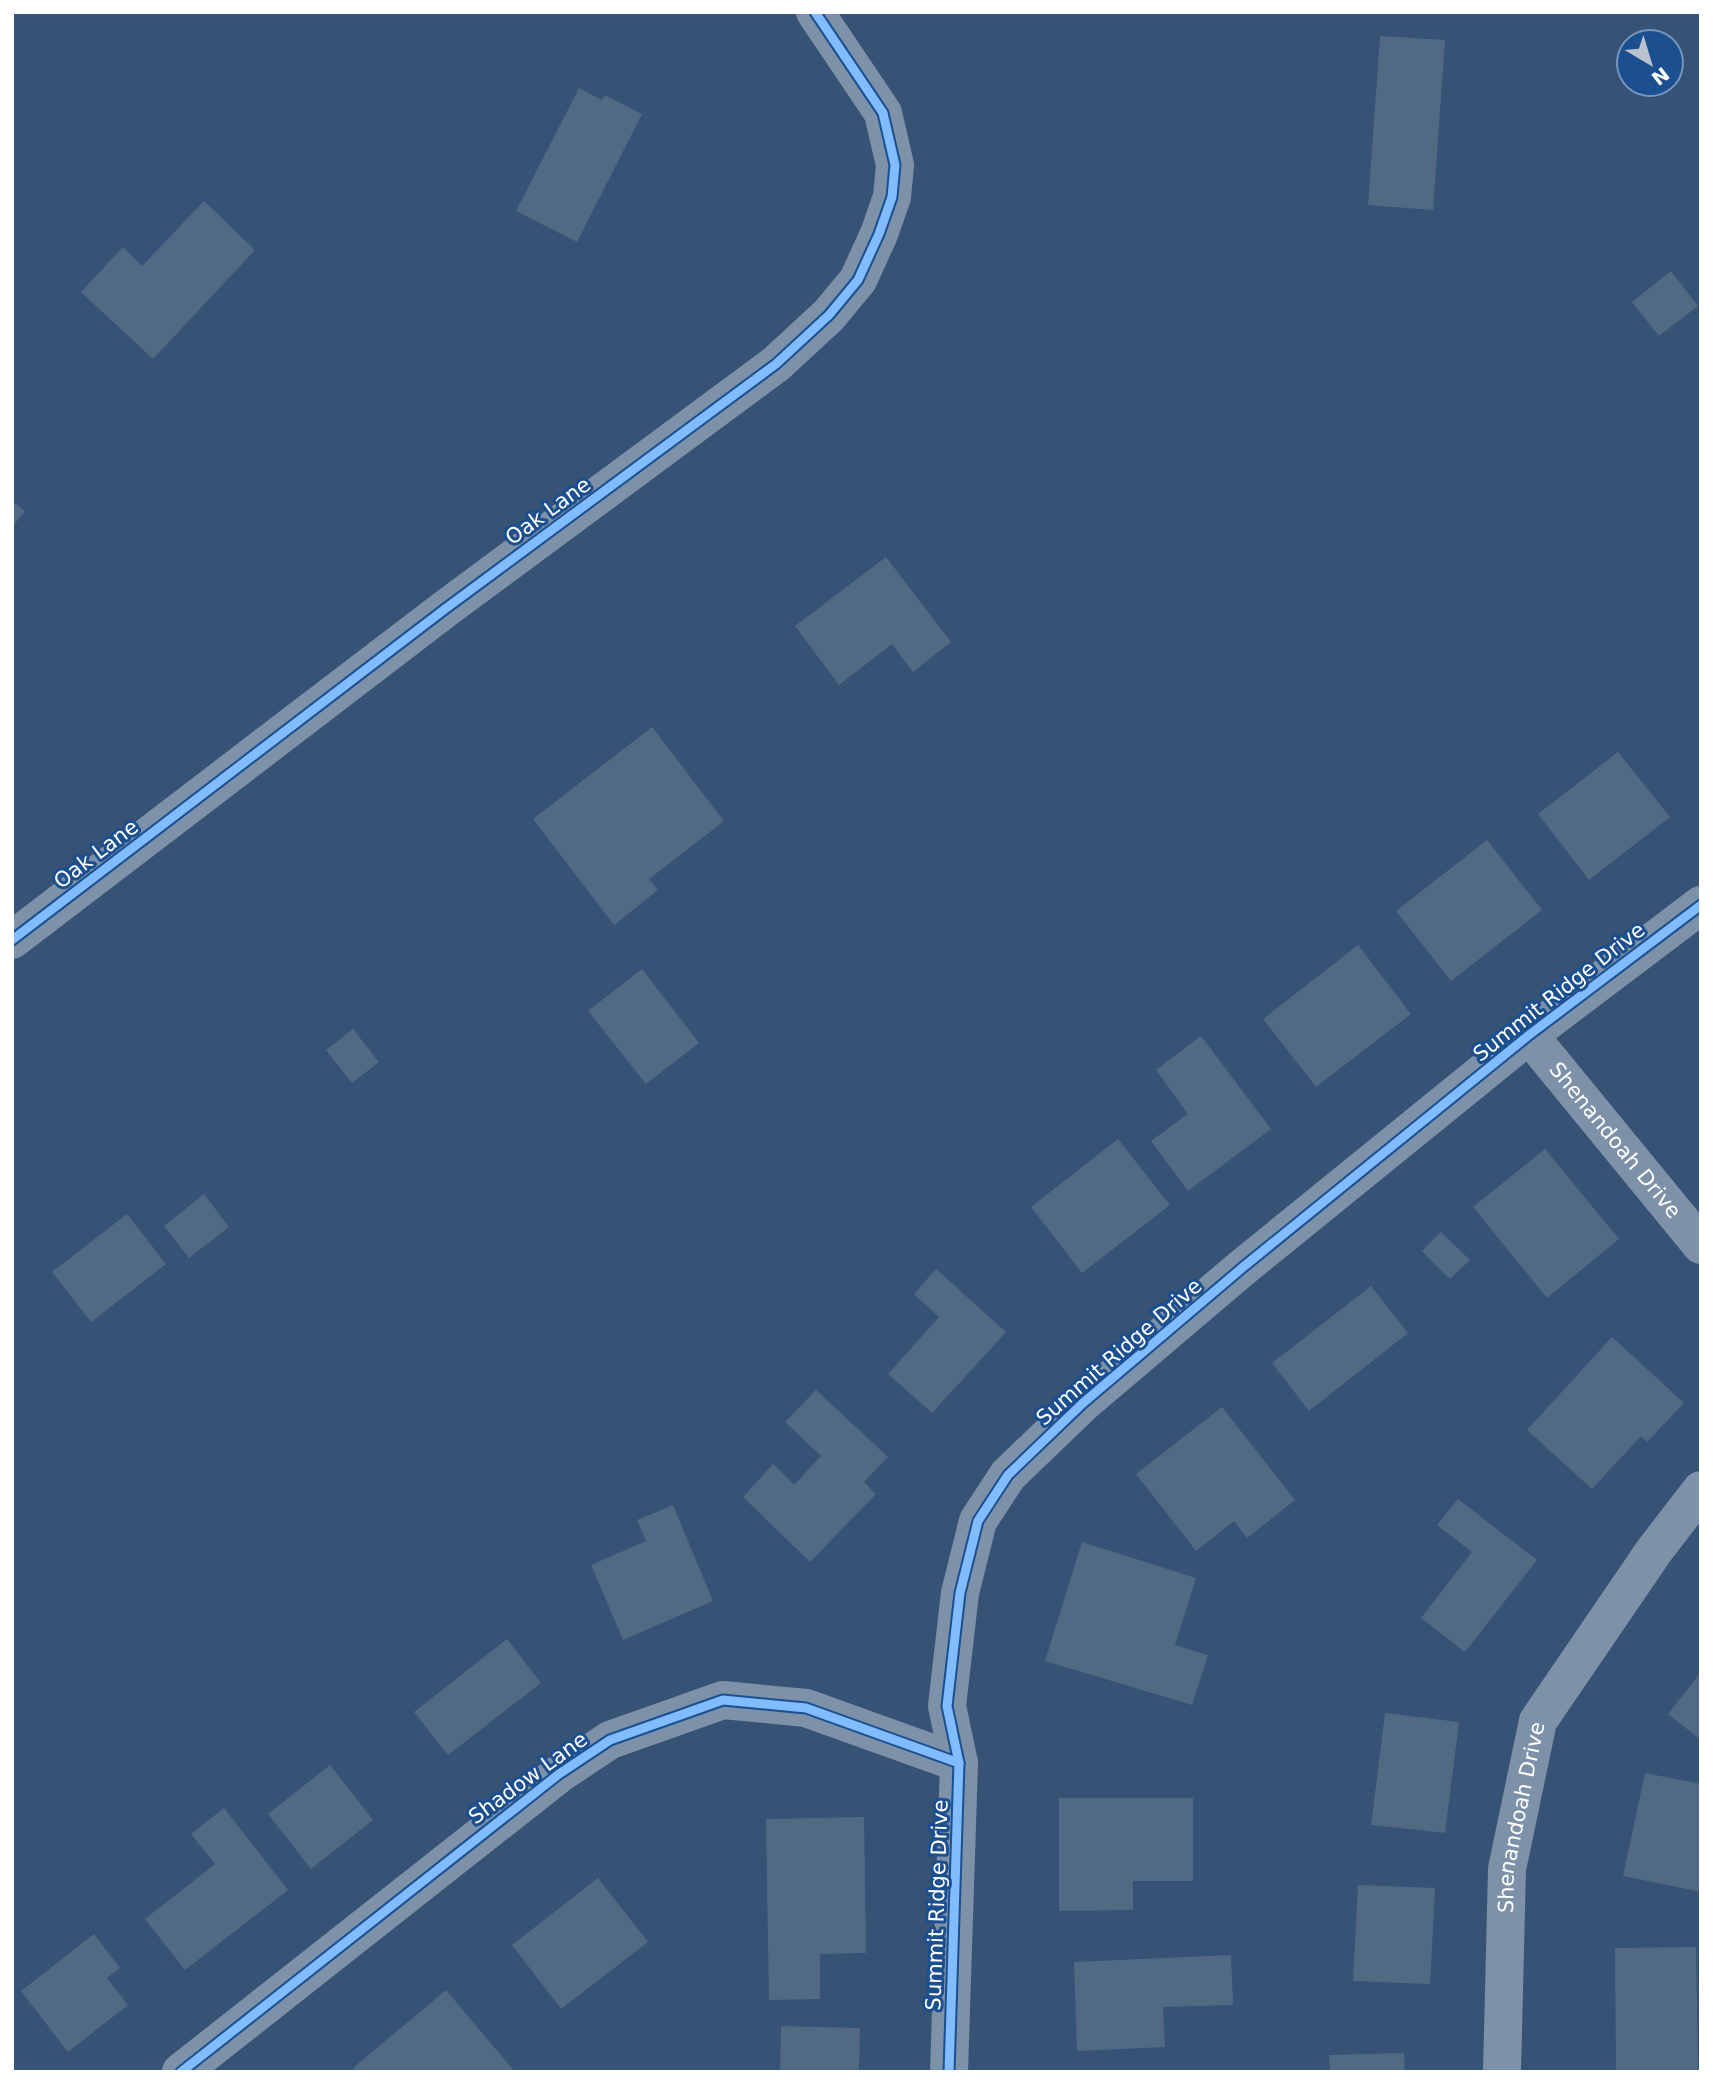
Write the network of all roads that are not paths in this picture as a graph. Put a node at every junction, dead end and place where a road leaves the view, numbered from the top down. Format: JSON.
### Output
{"nodes":[{"id":1,"x":814,"y":12,"type":"edge"},
{"id":2,"x":1701,"y":905,"type":"edge"},
{"id":3,"x":12,"y":940,"type":"edge"},
{"id":4,"x":1529,"y":1035,"type":"junction"},
{"id":5,"x":1701,"y":1245,"type":"edge"},
{"id":6,"x":1701,"y":1490,"type":"edge"},
{"id":7,"x":959,"y":1763,"type":"junction"},
{"id":8,"x":181,"y":2072,"type":"edge"},
{"id":9,"x":949,"y":2072,"type":"edge"},
{"id":10,"x":1502,"y":2072,"type":"edge"}],
"edges":[{"from":1,"to":3,"type":"street","name":"Oak Lane"},
{"from":2,"to":4,"type":"street","name":"Summit Ridge Drive"},
{"from":4,"to":5,"type":"street","name":"Shenandoah Drive"},
{"from":4,"to":7,"type":"street","name":"Summit Ridge Drive"},
{"from":6,"to":10,"type":"street","name":"Shenandoah Drive"},
{"from":7,"to":8,"type":"street","name":"Shadow Lane"},
{"from":7,"to":9,"type":"street","name":"Summit Ridge Drive"}]}
